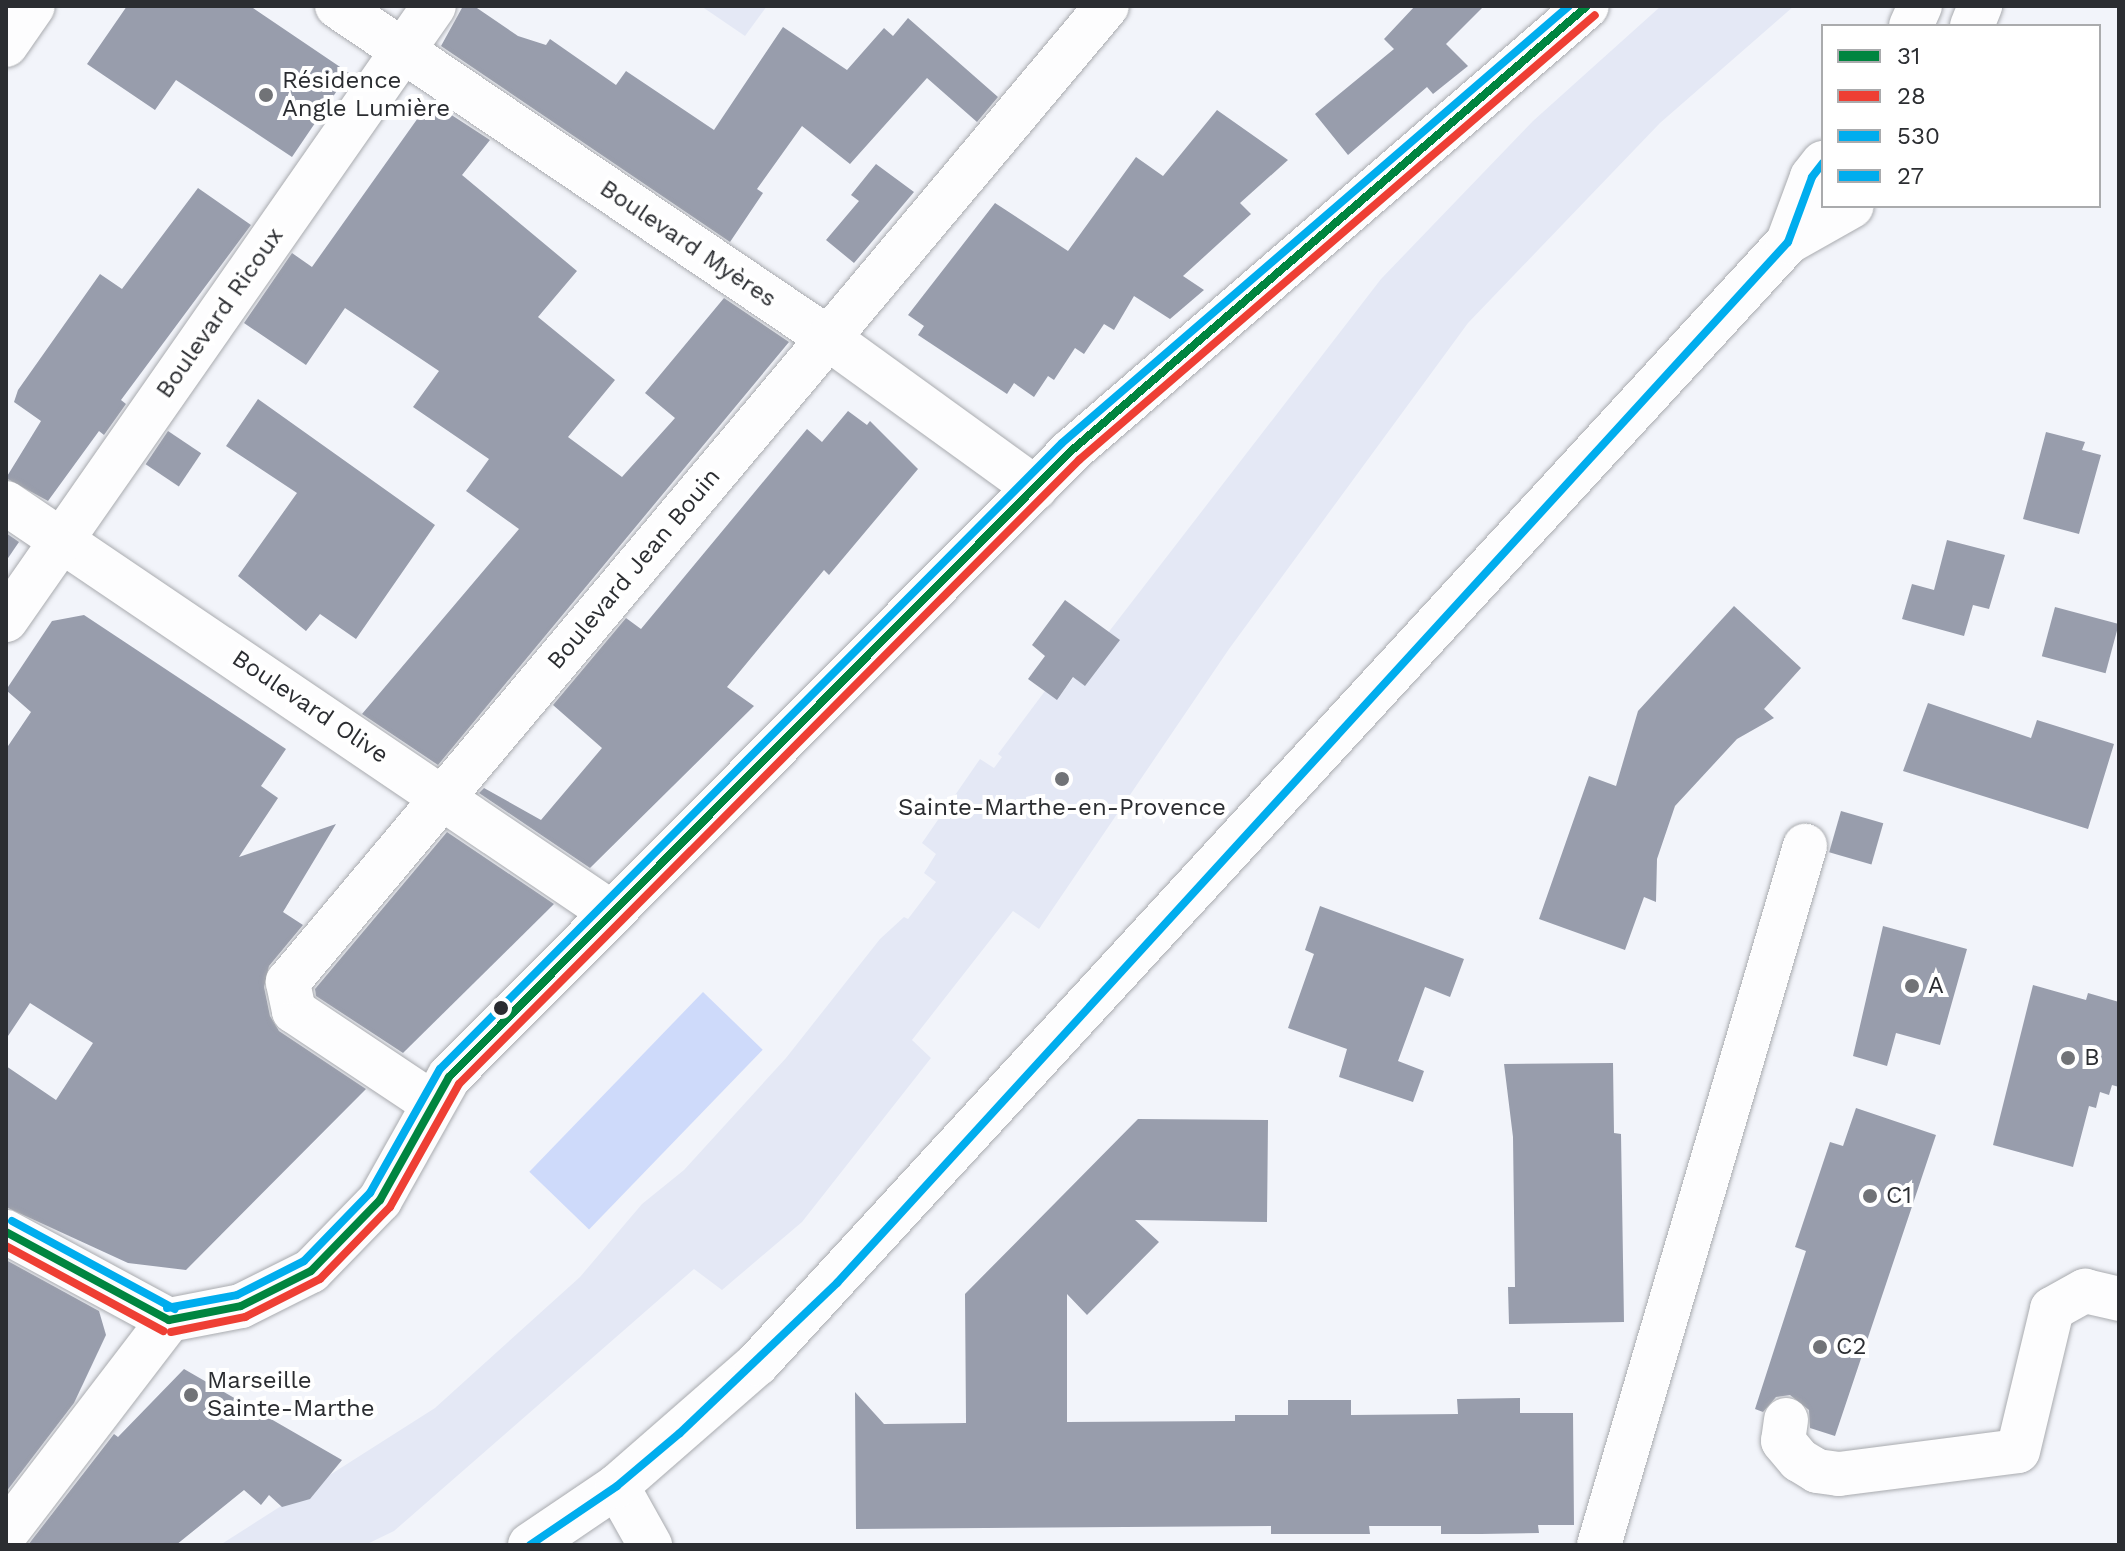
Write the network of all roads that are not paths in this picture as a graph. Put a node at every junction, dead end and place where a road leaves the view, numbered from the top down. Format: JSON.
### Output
{"nodes":[{"id":1,"x":33,"y":6,"type":"edge"},
{"id":2,"x":337,"y":6,"type":"edge"},
{"id":3,"x":434,"y":6,"type":"edge"},
{"id":4,"x":1107,"y":6,"type":"edge"},
{"id":5,"x":1587,"y":6,"type":"edge"},
{"id":6,"x":6,"y":45,"type":"edge"},
{"id":7,"x":403,"y":51,"type":"junction"},
{"id":8,"x":1821,"y":166,"type":"edge"},
{"id":9,"x":1848,"y":208,"type":"edge"},
{"id":10,"x":1788,"y":242,"type":"junction"},
{"id":11,"x":828,"y":338,"type":"junction"},
{"id":12,"x":1035,"y":488,"type":"junction"},
{"id":13,"x":6,"y":503,"type":"edge"},
{"id":14,"x":61,"y":541,"type":"junction"},
{"id":15,"x":6,"y":620,"type":"edge"},
{"id":16,"x":443,"y":797,"type":"junction"},
{"id":17,"x":1805,"y":846,"type":"dead end"},
{"id":18,"x":612,"y":913,"type":"junction"},
{"id":19,"x":432,"y":1103,"type":"junction"},
{"id":20,"x":6,"y":1232,"type":"edge"},
{"id":21,"x":2119,"y":1299,"type":"edge"},
{"id":22,"x":169,"y":1320,"type":"junction"},
{"id":23,"x":1786,"y":1420,"type":"dead end"},
{"id":24,"x":617,"y":1486,"type":"junction"},
{"id":25,"x":6,"y":1533,"type":"edge"},
{"id":26,"x":530,"y":1545,"type":"edge"},
{"id":27,"x":650,"y":1545,"type":"edge"},
{"id":28,"x":1599,"y":1545,"type":"edge"}],
"edges":[{"from":1,"to":6,"type":"street"},
{"from":2,"to":7,"type":"street","name":"Boulevard Myères"},
{"from":3,"to":7,"type":"street","name":"Boulevard Ricoux"},
{"from":4,"to":11,"type":"street","name":"Boulevard Jean Bouin"},
{"from":5,"to":12,"type":"street"},
{"from":7,"to":11,"type":"street","name":"Boulevard Myères"},
{"from":7,"to":14,"type":"street","name":"Boulevard Ricoux"},
{"from":8,"to":10,"type":"street"},
{"from":9,"to":10,"type":"street"},
{"from":10,"to":24,"type":"street"},
{"from":11,"to":12,"type":"street","name":"Boulevard Myères"},
{"from":11,"to":16,"type":"street","name":"Boulevard Jean Bouin"},
{"from":12,"to":18,"type":"street"},
{"from":13,"to":14,"type":"street","name":"Boulevard Olive"},
{"from":14,"to":15,"type":"street","name":"Boulevard Ricoux"},
{"from":14,"to":16,"type":"street","name":"Boulevard Olive"},
{"from":16,"to":18,"type":"street","name":"Boulevard Olive"},
{"from":16,"to":19,"type":"street","name":"Boulevard Jean Bouin"},
{"from":17,"to":28,"type":"street"},
{"from":18,"to":19,"type":"street"},
{"from":19,"to":22,"type":"street"},
{"from":20,"to":22,"type":"street"},
{"from":21,"to":23,"type":"street"},
{"from":22,"to":25,"type":"street"},
{"from":24,"to":26,"type":"street"},
{"from":24,"to":27,"type":"street"}]}
